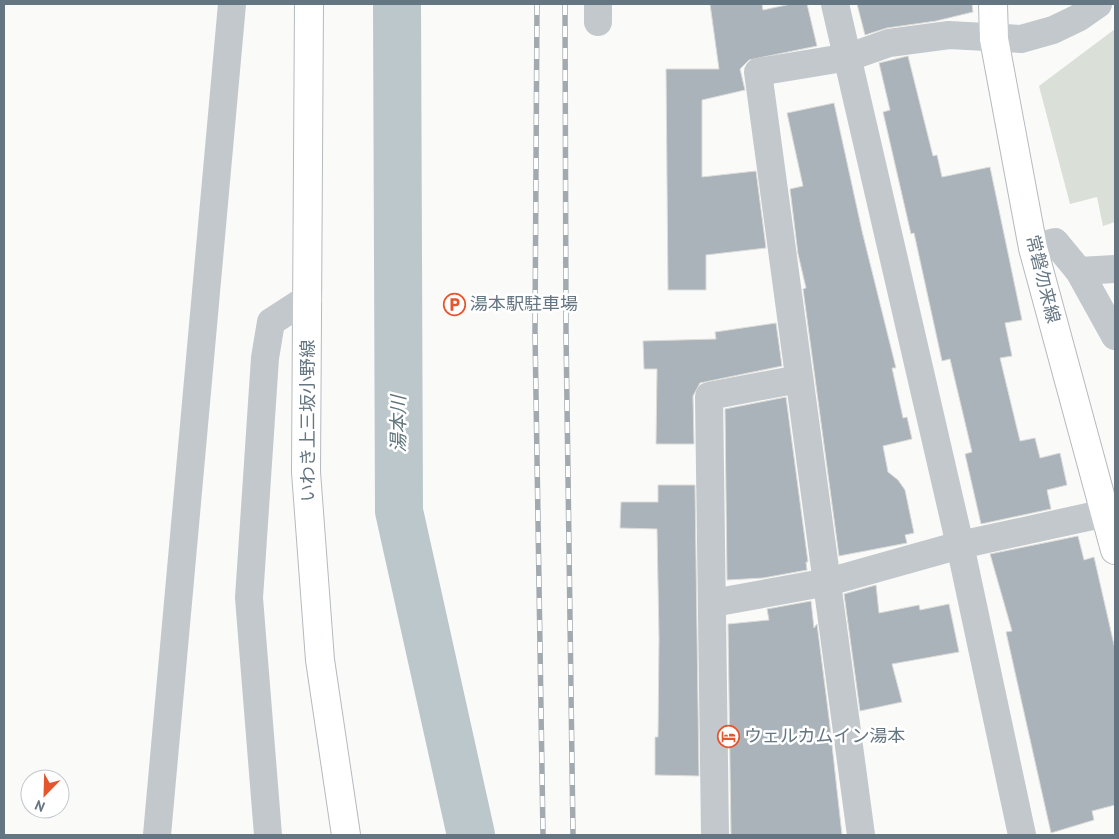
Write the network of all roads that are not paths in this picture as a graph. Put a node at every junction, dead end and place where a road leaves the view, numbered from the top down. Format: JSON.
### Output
{"nodes":[{"id":1,"x":232,"y":4,"type":"edge"},
{"id":2,"x":309,"y":4,"type":"edge"},
{"id":3,"x":835,"y":4,"type":"edge"},
{"id":4,"x":994,"y":4,"type":"edge"},
{"id":5,"x":1098,"y":4,"type":"edge"},
{"id":6,"x":994,"y":39,"type":"junction"},
{"id":7,"x":849,"y":57,"type":"junction"},
{"id":8,"x":1033,"y":248,"type":"junction"},
{"id":9,"x":1115,"y":268,"type":"edge"},
{"id":10,"x":1078,"y":271,"type":"junction"},
{"id":11,"x":308,"y":298,"type":"junction"},
{"id":12,"x":1115,"y":336,"type":"edge"},
{"id":13,"x":799,"y":379,"type":"junction"},
{"id":14,"x":1106,"y":513,"type":"junction"},
{"id":15,"x":960,"y":545,"type":"junction"},
{"id":16,"x":1115,"y":550,"type":"edge"},
{"id":17,"x":828,"y":582,"type":"junction"},
{"id":18,"x":713,"y":603,"type":"junction"},
{"id":19,"x":157,"y":835,"type":"edge"},
{"id":20,"x":268,"y":835,"type":"edge"},
{"id":21,"x":346,"y":835,"type":"edge"},
{"id":22,"x":715,"y":835,"type":"edge"},
{"id":23,"x":861,"y":835,"type":"edge"},
{"id":24,"x":1022,"y":835,"type":"edge"}],
"edges":[{"from":1,"to":19,"type":"street"},
{"from":2,"to":11,"type":"main road","name":"いわき上三坂小野線"},
{"from":3,"to":7,"type":"street"},
{"from":4,"to":6,"type":"main road","name":"常磐勿来線"},
{"from":5,"to":6,"type":"street"},
{"from":6,"to":7,"type":"street"},
{"from":6,"to":8,"type":"main road","name":"常磐勿来線"},
{"from":7,"to":13,"type":"street"},
{"from":7,"to":15,"type":"street"},
{"from":8,"to":10,"type":"street"},
{"from":8,"to":14,"type":"main road","name":"常磐勿来線"},
{"from":9,"to":10,"type":"street"},
{"from":10,"to":12,"type":"street"},
{"from":11,"to":20,"type":"street"},
{"from":11,"to":21,"type":"main road","name":"いわき上三坂小野線"},
{"from":13,"to":17,"type":"street"},
{"from":13,"to":18,"type":"street"},
{"from":14,"to":15,"type":"street"},
{"from":14,"to":16,"type":"main road","name":"常磐勿来線"},
{"from":15,"to":17,"type":"street"},
{"from":15,"to":24,"type":"street"},
{"from":17,"to":18,"type":"street"},
{"from":17,"to":23,"type":"street"},
{"from":18,"to":22,"type":"street"}]}
